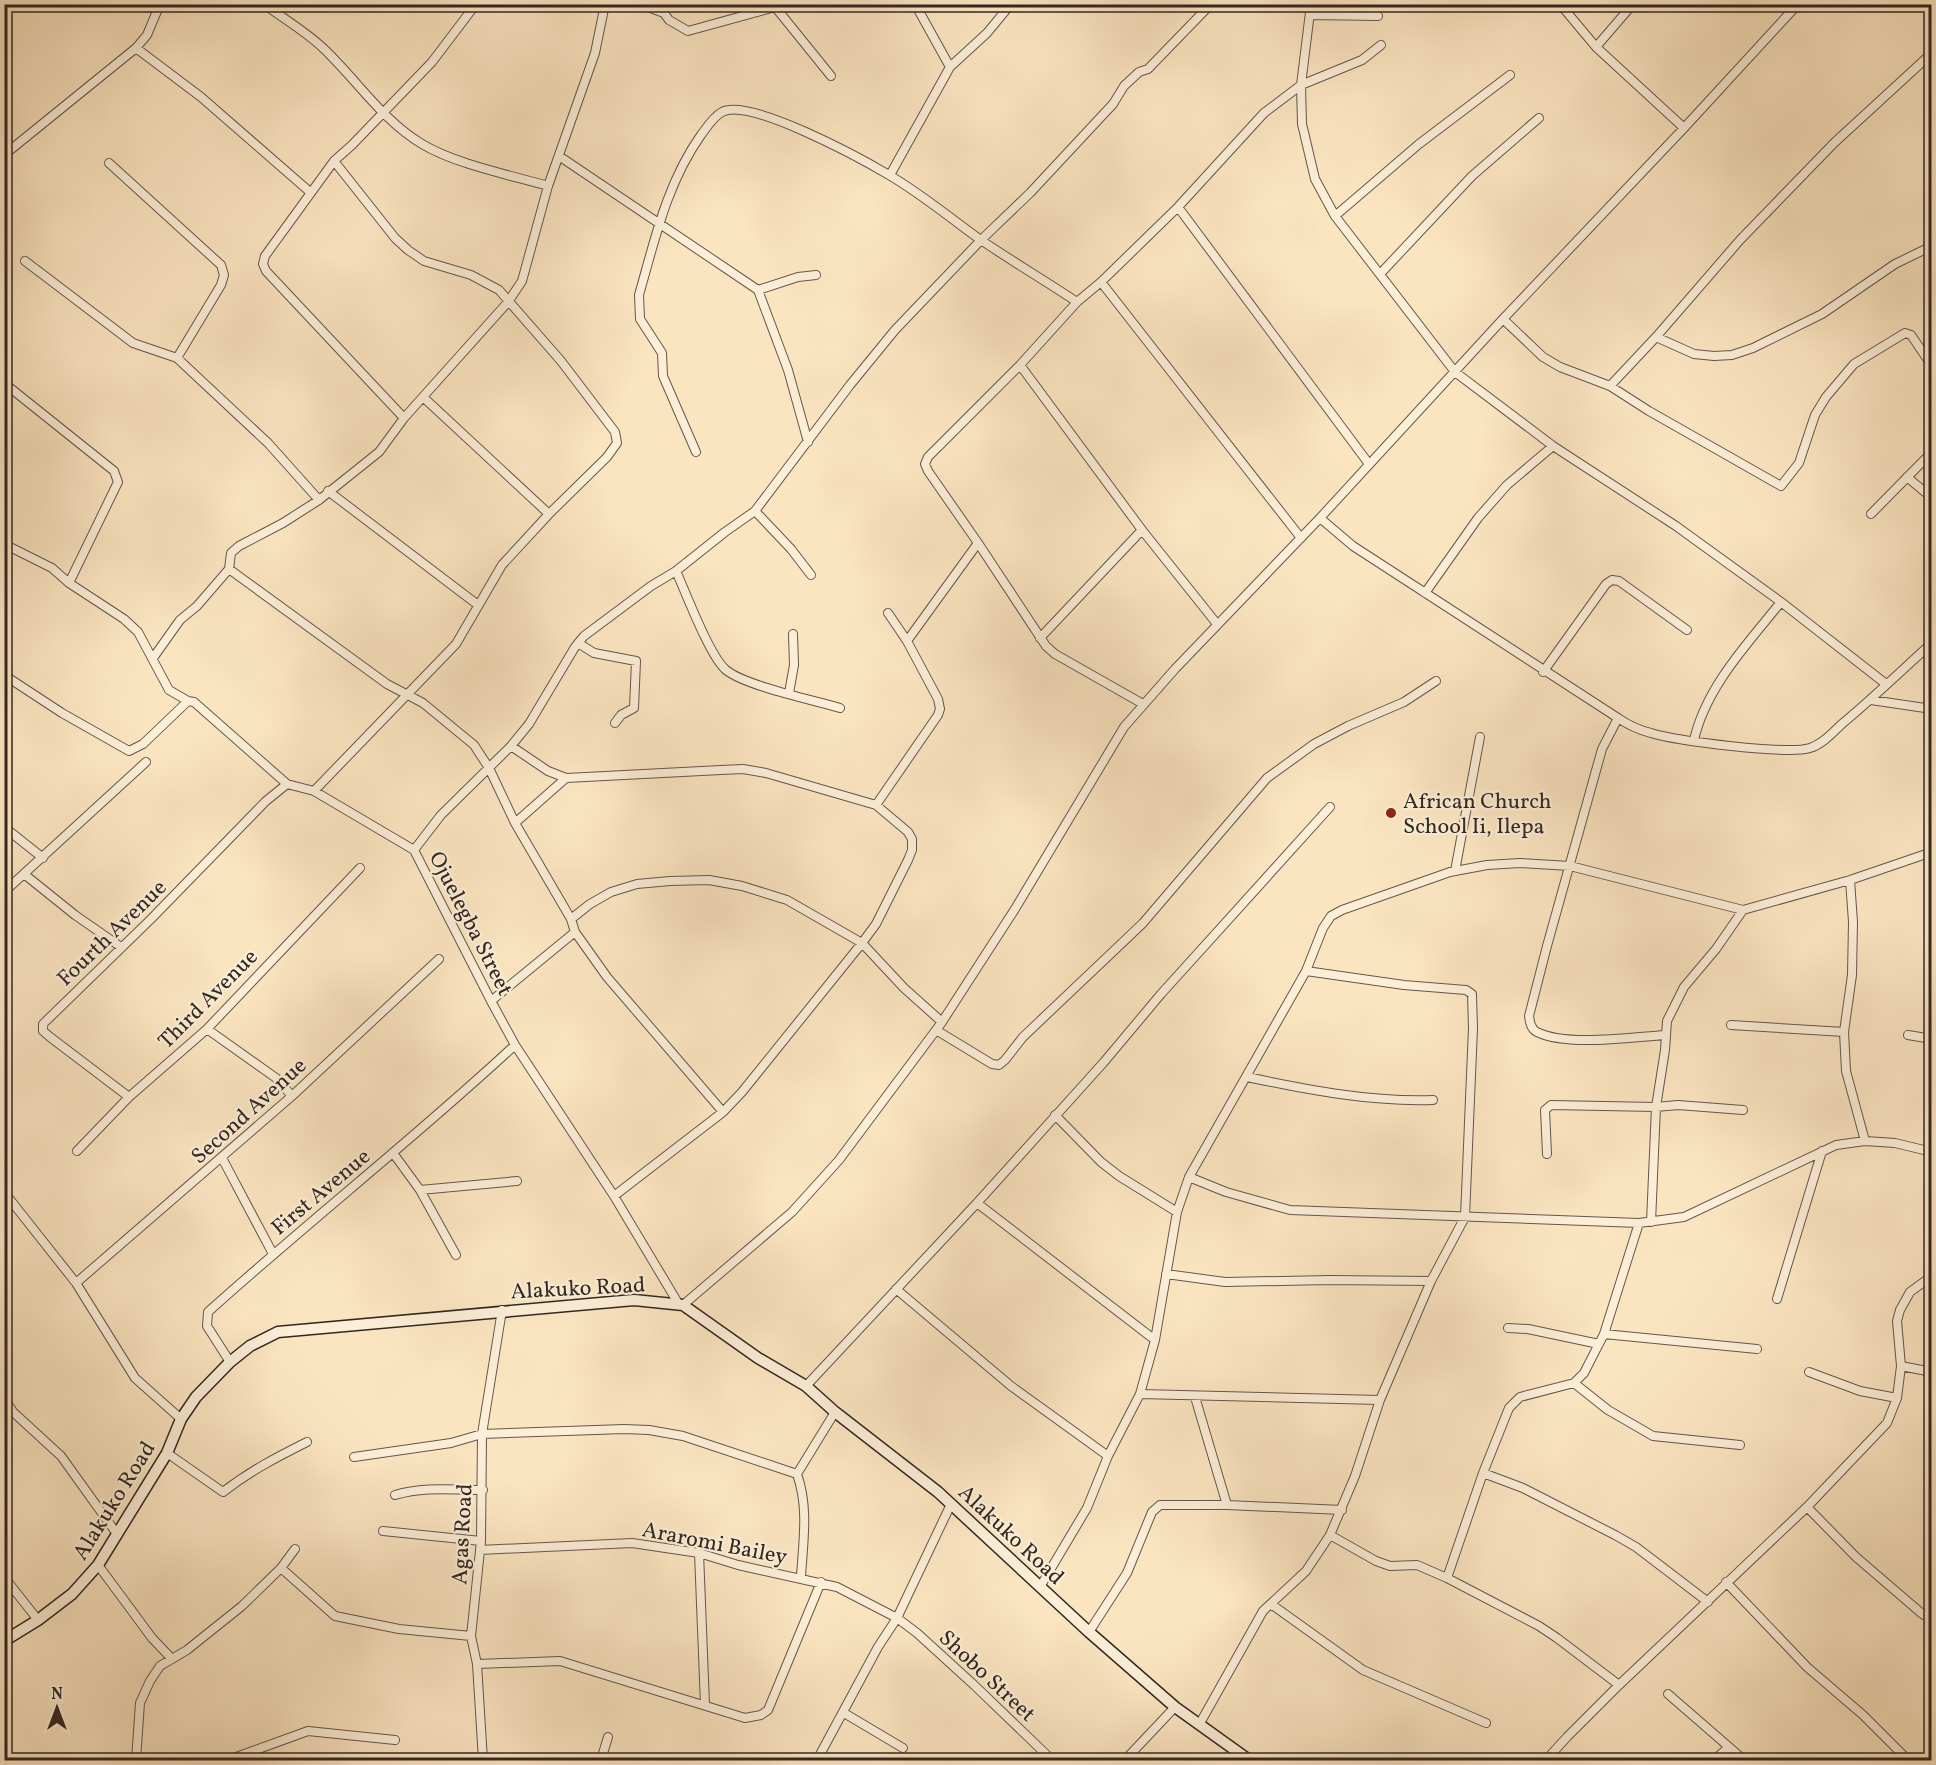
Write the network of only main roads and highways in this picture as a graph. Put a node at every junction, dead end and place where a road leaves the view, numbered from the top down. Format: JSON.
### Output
{"nodes":[{"id":1,"x":4,"y":1641,"type":"edge"},
{"id":2,"x":1249,"y":1761,"type":"edge"}],
"edges":[{"from":1,"to":2,"type":"main road","name":"Alakuko Road"}]}
